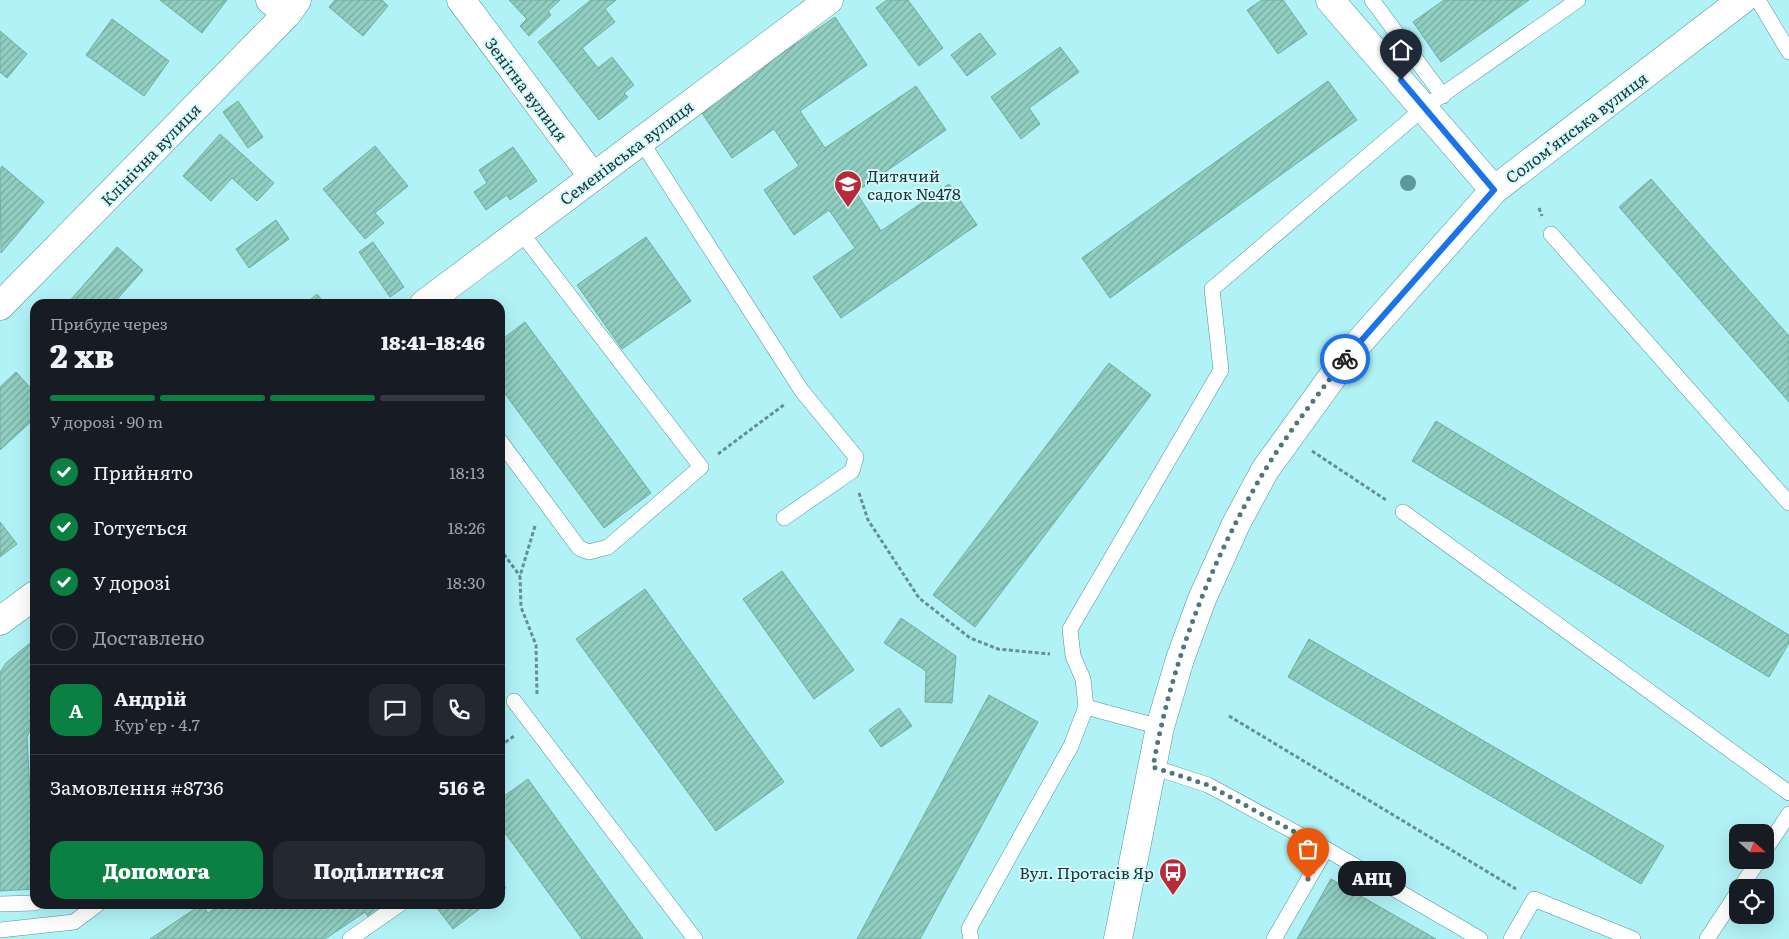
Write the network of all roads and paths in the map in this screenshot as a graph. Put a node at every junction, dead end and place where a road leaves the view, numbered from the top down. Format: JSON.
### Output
{"nodes":[{"id":1,"x":461,"y":0,"type":"edge"},
{"id":2,"x":829,"y":0,"type":"edge"},
{"id":3,"x":1330,"y":0,"type":"edge"},
{"id":4,"x":1372,"y":0,"type":"edge"},
{"id":5,"x":1578,"y":0,"type":"edge"},
{"id":6,"x":1742,"y":0,"type":"edge"},
{"id":7,"x":1758,"y":0,"type":"edge"},
{"id":8,"x":285,"y":5,"type":"edge"},
{"id":9,"x":1789,"y":52,"type":"edge"},
{"id":10,"x":1434,"y":101,"type":"junction"},
{"id":11,"x":641,"y":141,"type":"junction"},
{"id":12,"x":592,"y":177,"type":"junction"},
{"id":13,"x":1494,"y":190,"type":"junction"},
{"id":14,"x":520,"y":231,"type":"junction"},
{"id":15,"x":1551,"y":234,"type":"dead end"},
{"id":16,"x":431,"y":299,"type":"edge"},
{"id":17,"x":0,"y":306,"type":"edge"},
{"id":18,"x":802,"y":391,"type":"junction"},
{"id":19,"x":1289,"y":435,"type":"junction"},
{"id":20,"x":505,"y":448,"type":"edge"},
{"id":21,"x":702,"y":467,"type":"junction"},
{"id":22,"x":852,"y":471,"type":"junction"},
{"id":23,"x":544,"y":500,"type":"junction"},
{"id":24,"x":1789,"y":503,"type":"edge"},
{"id":25,"x":1403,"y":512,"type":"joint"},
{"id":26,"x":784,"y":518,"type":"dead end"},
{"id":27,"x":505,"y":556,"type":"edge"},
{"id":28,"x":520,"y":576,"type":"junction"},
{"id":29,"x":30,"y":599,"type":"edge"},
{"id":30,"x":0,"y":621,"type":"edge"},
{"id":31,"x":1073,"y":656,"type":"junction"},
{"id":32,"x":514,"y":701,"type":"dead end"},
{"id":33,"x":1086,"y":708,"type":"junction"},
{"id":34,"x":1229,"y":716,"type":"dead end"},
{"id":35,"x":531,"y":723,"type":"junction"},
{"id":36,"x":1160,"y":728,"type":"junction"},
{"id":37,"x":1153,"y":767,"type":"junction"},
{"id":38,"x":1789,"y":793,"type":"edge"},
{"id":39,"x":1789,"y":814,"type":"edge"},
{"id":40,"x":1774,"y":836,"type":"edge"},
{"id":41,"x":1326,"y":849,"type":"junction"},
{"id":42,"x":1534,"y":899,"type":"junction"},
{"id":43,"x":30,"y":903,"type":"edge"},
{"id":44,"x":0,"y":904,"type":"edge"},
{"id":45,"x":1729,"y":906,"type":"edge"},
{"id":46,"x":91,"y":909,"type":"edge"},
{"id":47,"x":393,"y":909,"type":"edge"},
{"id":48,"x":0,"y":930,"type":"edge"},
{"id":49,"x":350,"y":939,"type":"edge"},
{"id":50,"x":695,"y":939,"type":"edge"},
{"id":51,"x":971,"y":939,"type":"edge"},
{"id":52,"x":1118,"y":939,"type":"edge"},
{"id":53,"x":1274,"y":939,"type":"edge"},
{"id":54,"x":1480,"y":939,"type":"edge"},
{"id":55,"x":1511,"y":939,"type":"edge"},
{"id":56,"x":1633,"y":939,"type":"edge"},
{"id":57,"x":1707,"y":939,"type":"edge"}],
"edges":[{"from":1,"to":12,"type":"street","name":"Зенітна вулиця"},
{"from":2,"to":11,"type":"street","name":"Семенівська вулиця"},
{"from":3,"to":10,"type":"street"},
{"from":4,"to":10,"type":"lane"},
{"from":5,"to":10,"type":"lane"},
{"from":6,"to":13,"type":"street","name":"Соломʼянська вулиця"},
{"from":7,"to":9,"type":"lane"},
{"from":8,"to":17,"type":"street","name":"Клінічна вулиця"},
{"from":10,"to":13,"type":"street"},
{"from":10,"to":31,"type":"lane"},
{"from":11,"to":12,"type":"street","name":"Семенівська вулиця"},
{"from":11,"to":18,"type":"lane"},
{"from":12,"to":14,"type":"street","name":"Семенівська вулиця"},
{"from":13,"to":19,"type":"street","name":"Соломʼянська вулиця"},
{"from":14,"to":16,"type":"street","name":"Семенівська вулиця"},
{"from":14,"to":21,"type":"lane"},
{"from":15,"to":24,"type":"lane"},
{"from":18,"to":21,"type":"path"},
{"from":18,"to":22,"type":"lane"},
{"from":19,"to":25,"type":"path"},
{"from":19,"to":36,"type":"street","name":"Соломʼянська вулиця"},
{"from":20,"to":23,"type":"lane"},
{"from":21,"to":23,"type":"lane"},
{"from":22,"to":26,"type":"lane"},
{"from":22,"to":31,"type":"path"},
{"from":23,"to":28,"type":"path"},
{"from":25,"to":38,"type":"lane"},
{"from":27,"to":28,"type":"path"},
{"from":28,"to":35,"type":"path"},
{"from":29,"to":30,"type":"street"},
{"from":31,"to":33,"type":"lane"},
{"from":32,"to":35,"type":"lane"},
{"from":33,"to":36,"type":"lane"},
{"from":33,"to":51,"type":"lane"},
{"from":34,"to":42,"type":"path"},
{"from":35,"to":50,"type":"lane"},
{"from":36,"to":37,"type":"street","name":"Соломʼянська вулиця"},
{"from":37,"to":41,"type":"lane"},
{"from":37,"to":52,"type":"street","name":"Соломʼянська вулиця"},
{"from":39,"to":40,"type":"lane"},
{"from":41,"to":53,"type":"lane"},
{"from":41,"to":54,"type":"lane"},
{"from":42,"to":55,"type":"lane"},
{"from":42,"to":56,"type":"lane"},
{"from":43,"to":44,"type":"lane"},
{"from":45,"to":57,"type":"lane"},
{"from":46,"to":48,"type":"lane"},
{"from":47,"to":49,"type":"lane"}]}
